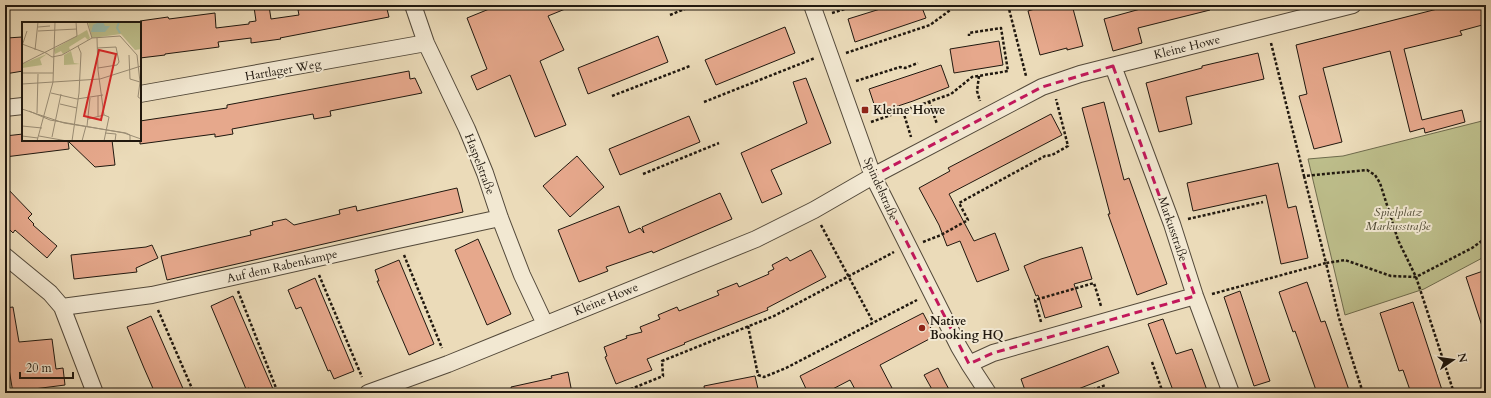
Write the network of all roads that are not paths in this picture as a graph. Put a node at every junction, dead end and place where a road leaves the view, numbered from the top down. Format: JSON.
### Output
{"nodes":[{"id":1,"x":413,"y":5,"type":"edge"},
{"id":2,"x":1353,"y":5,"type":"edge"},
{"id":3,"x":814,"y":12,"type":"edge"},
{"id":4,"x":426,"y":44,"type":"junction"},
{"id":5,"x":1113,"y":66,"type":"junction"},
{"id":6,"x":141,"y":94,"type":"edge"},
{"id":7,"x":22,"y":106,"type":"edge"},
{"id":8,"x":5,"y":108,"type":"edge"},
{"id":9,"x":873,"y":176,"type":"junction"},
{"id":10,"x":500,"y":218,"type":"junction"},
{"id":11,"x":5,"y":256,"type":"edge"},
{"id":12,"x":1195,"y":296,"type":"junction"},
{"id":13,"x":62,"y":307,"type":"junction"},
{"id":14,"x":545,"y":324,"type":"junction"},
{"id":15,"x":969,"y":364,"type":"junction"},
{"id":16,"x":95,"y":393,"type":"edge"},
{"id":17,"x":368,"y":393,"type":"edge"},
{"id":18,"x":988,"y":393,"type":"edge"},
{"id":19,"x":1231,"y":393,"type":"edge"}],
"edges":[{"from":1,"to":4,"type":"street","name":"Haspelstraße"},
{"from":2,"to":5,"type":"street","name":"Kleine Howe"},
{"from":3,"to":9,"type":"street","name":"Spindelstraße"},
{"from":4,"to":6,"type":"street","name":"Hartlager Weg"},
{"from":4,"to":10,"type":"street","name":"Haspelstraße"},
{"from":5,"to":9,"type":"street","name":"Kleine Howe"},
{"from":5,"to":12,"type":"street","name":"Markusstraße"},
{"from":7,"to":8,"type":"street"},
{"from":9,"to":14,"type":"street","name":"Kleine Howe"},
{"from":9,"to":15,"type":"street","name":"Spindelstraße"},
{"from":10,"to":13,"type":"street","name":"Auf dem Rabenkampe"},
{"from":10,"to":14,"type":"street","name":"Haspelstraße"},
{"from":11,"to":13,"type":"street"},
{"from":12,"to":15,"type":"street"},
{"from":12,"to":19,"type":"street","name":"Markusstraße"},
{"from":13,"to":16,"type":"street"},
{"from":14,"to":17,"type":"street","name":"Kleine Howe"},
{"from":15,"to":18,"type":"street","name":"Spindelstraße"}]}
